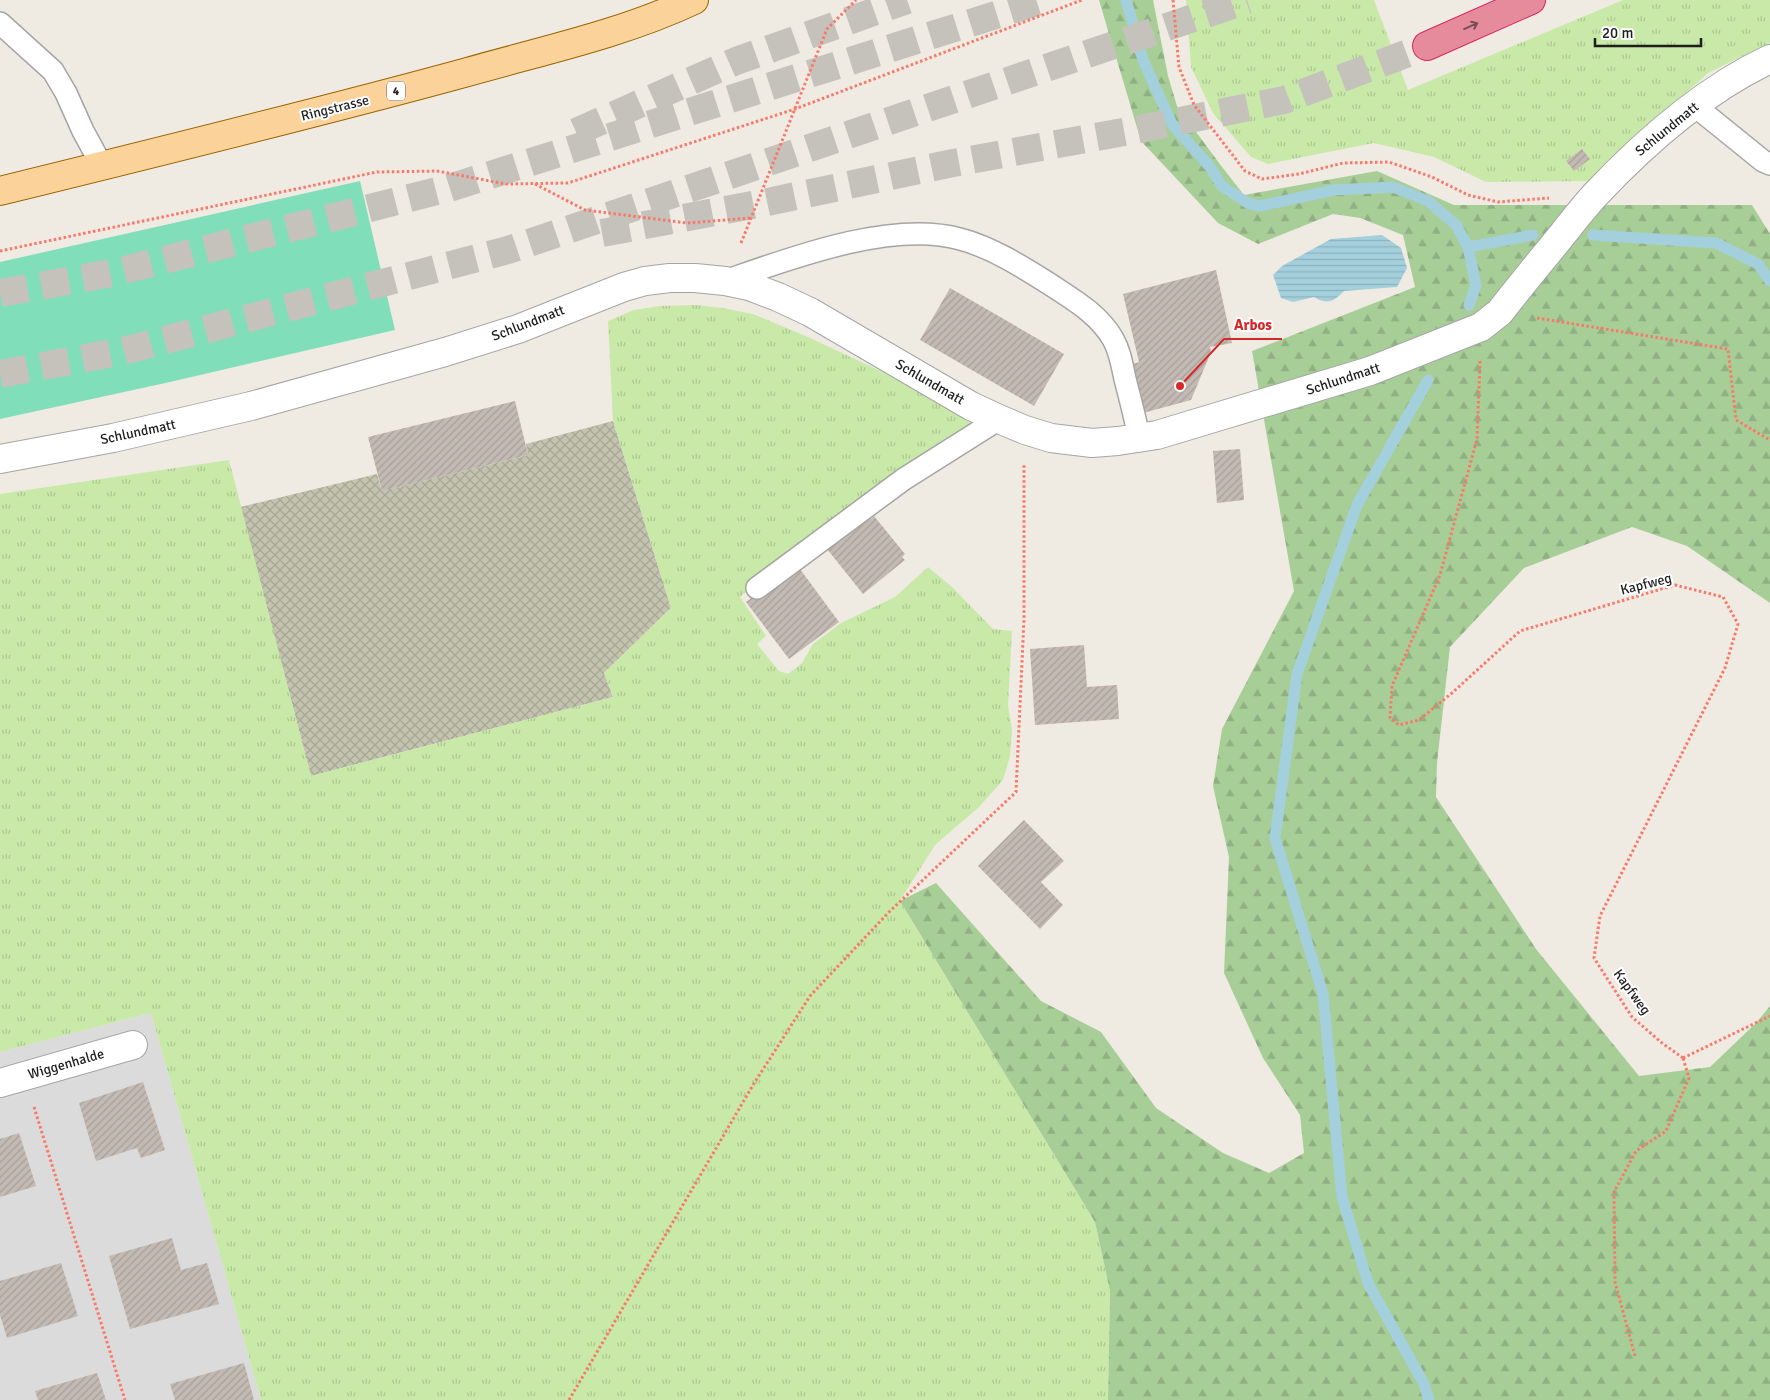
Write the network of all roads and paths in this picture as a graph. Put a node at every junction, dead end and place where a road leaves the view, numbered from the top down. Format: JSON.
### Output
{"nodes":[{"id":1,"x":694,"y":0,"type":"edge"},
{"id":2,"x":856,"y":0,"type":"edge"},
{"id":3,"x":1082,"y":0,"type":"edge"},
{"id":4,"x":1173,"y":0,"type":"edge"},
{"id":5,"x":1531,"y":0,"type":"edge"},
{"id":6,"x":0,"y":24,"type":"edge"},
{"id":7,"x":1426,"y":46,"type":"tunnel mouth"},
{"id":8,"x":1770,"y":59,"type":"edge"},
{"id":9,"x":1695,"y":106,"type":"junction"},
{"id":10,"x":795,"y":109,"type":"junction"},
{"id":11,"x":1770,"y":164,"type":"edge"},
{"id":12,"x":102,"y":166,"type":"junction"},
{"id":13,"x":535,"y":184,"type":"junction"},
{"id":14,"x":0,"y":191,"type":"edge"},
{"id":15,"x":1594,"y":195,"type":"junction"},
{"id":16,"x":751,"y":218,"type":"junction"},
{"id":17,"x":0,"y":251,"type":"edge"},
{"id":18,"x":726,"y":281,"type":"junction"},
{"id":19,"x":1490,"y":319,"type":"junction"},
{"id":20,"x":998,"y":420,"type":"junction"},
{"id":21,"x":1025,"y":430,"type":"junction"},
{"id":22,"x":1139,"y":438,"type":"junction"},
{"id":23,"x":1770,"y":440,"type":"edge"},
{"id":24,"x":0,"y":459,"type":"edge"},
{"id":25,"x":757,"y":588,"type":"dead end"},
{"id":26,"x":1770,"y":1016,"type":"edge"},
{"id":27,"x":133,"y":1045,"type":"dead end"},
{"id":28,"x":1683,"y":1058,"type":"junction"},
{"id":29,"x":12,"y":1079,"type":"edge"},
{"id":30,"x":1635,"y":1356,"type":"dead end"},
{"id":31,"x":125,"y":1400,"type":"edge"},
{"id":32,"x":569,"y":1400,"type":"edge"}],
"edges":[{"from":1,"to":12,"type":"main road","name":"Ringstrasse","number":"4"},
{"from":2,"to":10,"type":"path"},
{"from":3,"to":10,"type":"path"},
{"from":4,"to":15,"type":"path"},
{"from":7,"to":5,"type":"highway","one_way":true},
{"from":6,"to":12,"type":"lane"},
{"from":8,"to":9,"type":"street","name":"Schlundmatt"},
{"from":9,"to":11,"type":"lane"},
{"from":9,"to":15,"type":"street","name":"Schlundmatt"},
{"from":10,"to":13,"type":"path"},
{"from":10,"to":16,"type":"path"},
{"from":12,"to":14,"type":"main road","name":"Ringstrasse","number":"4"},
{"from":13,"to":16,"type":"path"},
{"from":13,"to":17,"type":"path"},
{"from":15,"to":19,"type":"street","name":"Schlundmatt"},
{"from":16,"to":18,"type":"path"},
{"from":18,"to":20,"type":"street","name":"Schlundmatt"},
{"from":18,"to":22,"type":"lane"},
{"from":18,"to":24,"type":"street","name":"Schlundmatt"},
{"from":19,"to":22,"type":"street","name":"Schlundmatt"},
{"from":19,"to":23,"type":"path"},
{"from":19,"to":28,"type":"path","name":"Kapfweg"},
{"from":20,"to":21,"type":"street","name":"Schlundmatt"},
{"from":20,"to":25,"type":"lane"},
{"from":21,"to":22,"type":"street","name":"Schlundmatt"},
{"from":21,"to":32,"type":"path"},
{"from":26,"to":28,"type":"path"},
{"from":27,"to":29,"type":"street","name":"Wiggenhalde"},
{"from":28,"to":30,"type":"path"},
{"from":29,"to":31,"type":"path"}]}
